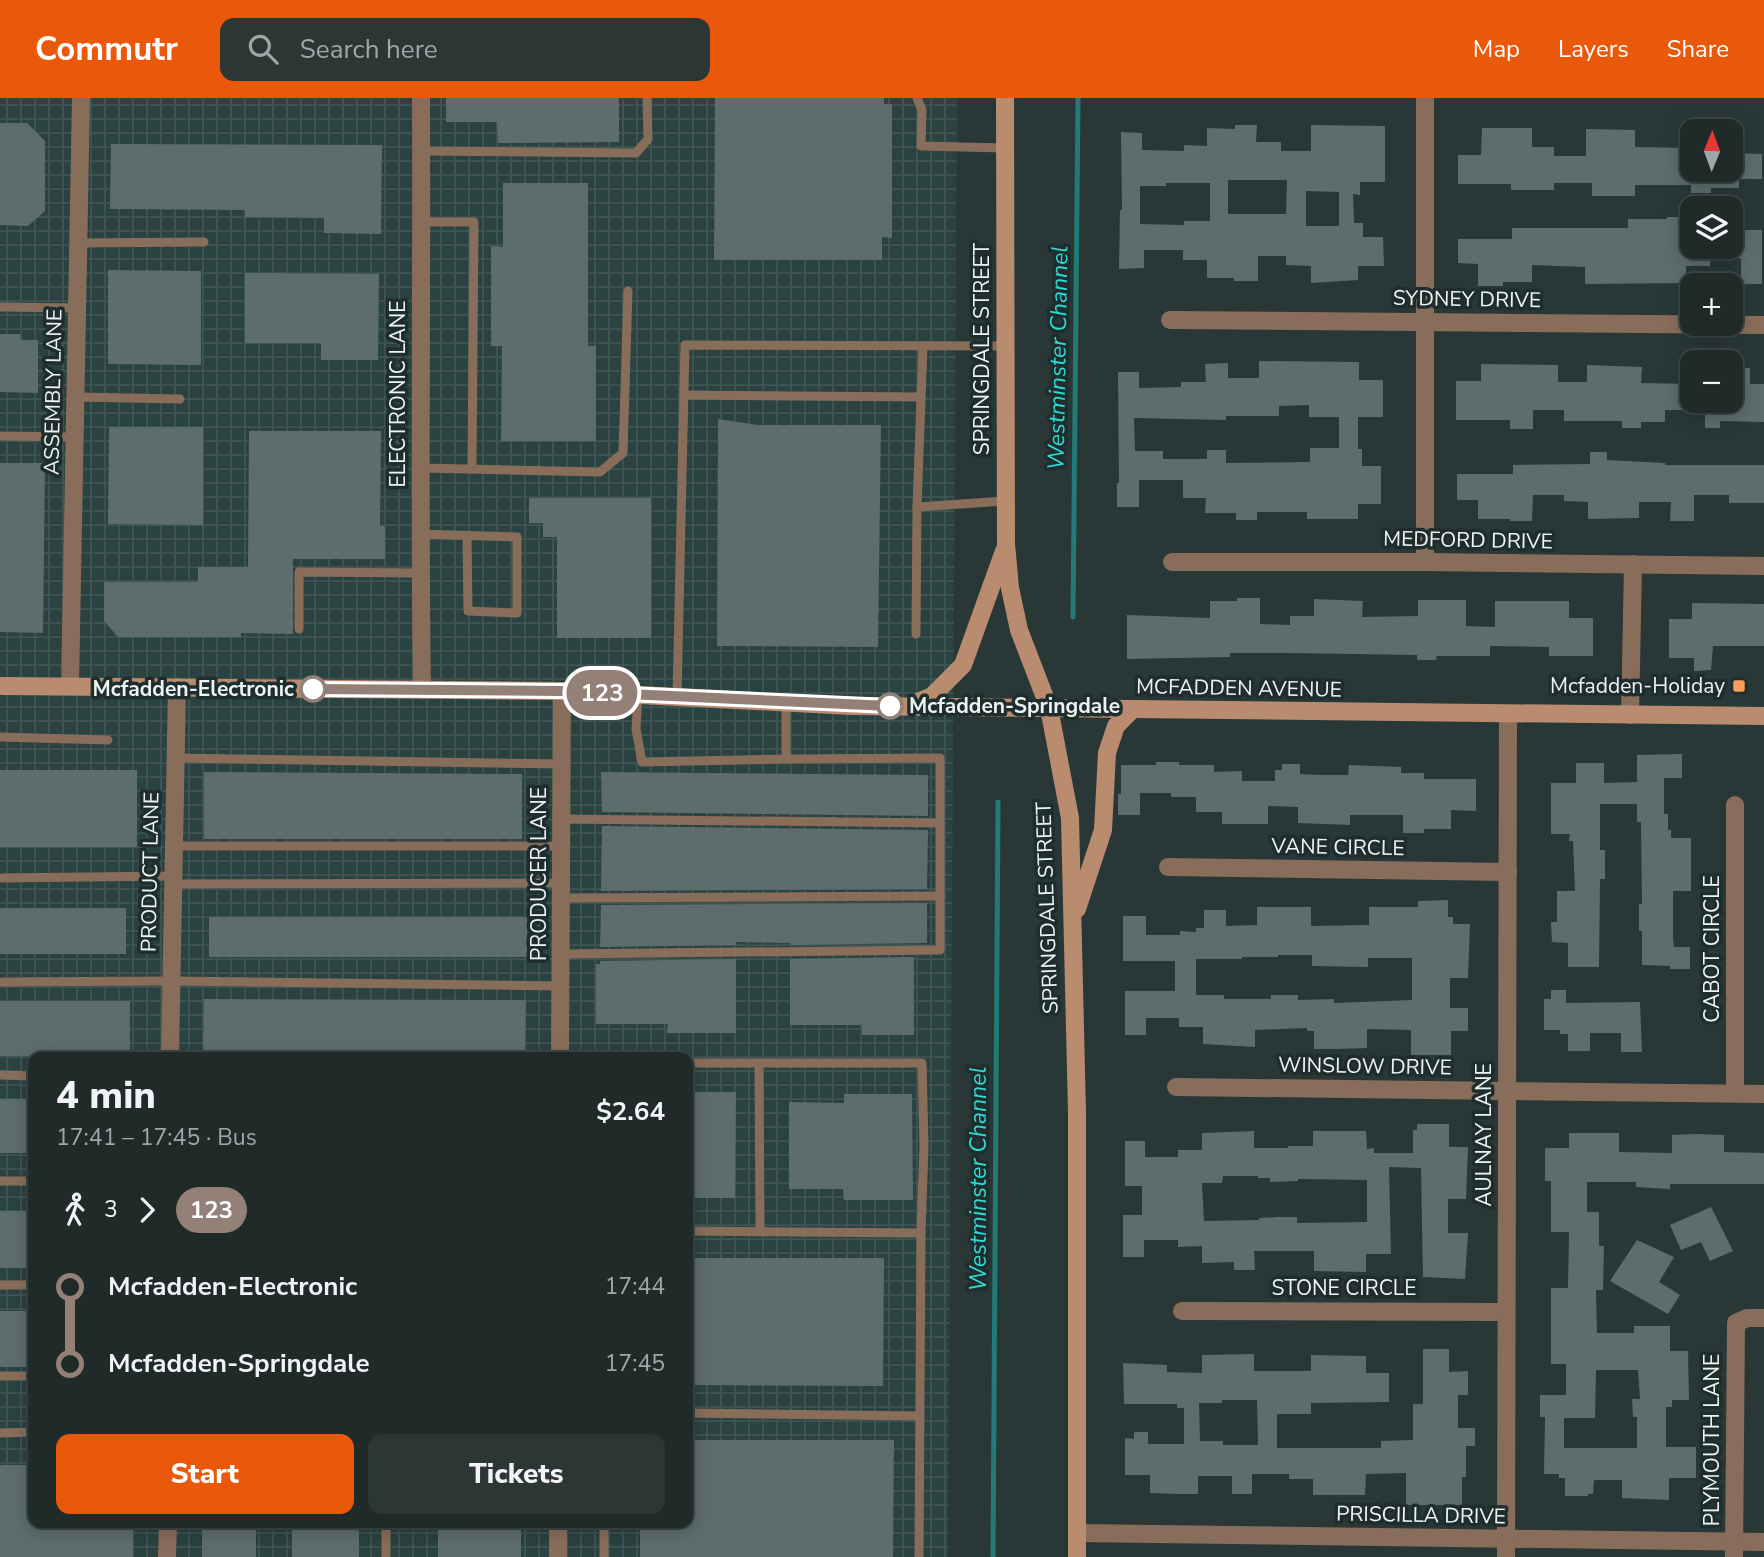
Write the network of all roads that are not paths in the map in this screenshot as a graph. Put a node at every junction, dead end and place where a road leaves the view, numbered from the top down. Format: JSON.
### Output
{"nodes":[{"id":1,"x":81,"y":98,"type":"edge"},
{"id":2,"x":421,"y":98,"type":"edge"},
{"id":3,"x":648,"y":98,"type":"edge"},
{"id":4,"x":917,"y":98,"type":"edge"},
{"id":5,"x":1005,"y":98,"type":"edge"},
{"id":6,"x":1426,"y":98,"type":"edge"},
{"id":7,"x":1004,"y":148,"type":"junction"},
{"id":8,"x":421,"y":151,"type":"junction"},
{"id":9,"x":422,"y":222,"type":"junction"},
{"id":10,"x":204,"y":242,"type":"dead end"},
{"id":11,"x":78,"y":243,"type":"junction"},
{"id":12,"x":628,"y":291,"type":"dead end"},
{"id":13,"x":0,"y":307,"type":"edge"},
{"id":14,"x":77,"y":308,"type":"junction"},
{"id":15,"x":1170,"y":320,"type":"dead end"},
{"id":16,"x":1425,"y":321,"type":"junction"},
{"id":17,"x":1764,"y":325,"type":"edge"},
{"id":18,"x":923,"y":346,"type":"junction"},
{"id":19,"x":1004,"y":346,"type":"junction"},
{"id":20,"x":684,"y":395,"type":"junction"},
{"id":21,"x":75,"y":397,"type":"junction"},
{"id":22,"x":921,"y":397,"type":"junction"},
{"id":23,"x":180,"y":399,"type":"dead end"},
{"id":24,"x":0,"y":436,"type":"edge"},
{"id":25,"x":75,"y":437,"type":"junction"},
{"id":26,"x":422,"y":468,"type":"junction"},
{"id":27,"x":472,"y":469,"type":"junction"},
{"id":28,"x":1005,"y":501,"type":"junction"},
{"id":29,"x":917,"y":507,"type":"junction"},
{"id":30,"x":419,"y":534,"type":"junction"},
{"id":31,"x":467,"y":536,"type":"junction"},
{"id":32,"x":1006,"y":544,"type":"junction"},
{"id":33,"x":1172,"y":562,"type":"dead end"},
{"id":34,"x":1425,"y":562,"type":"junction"},
{"id":35,"x":1633,"y":564,"type":"junction"},
{"id":36,"x":1764,"y":566,"type":"edge"},
{"id":37,"x":420,"y":573,"type":"junction"},
{"id":38,"x":299,"y":629,"type":"dead end"},
{"id":39,"x":916,"y":634,"type":"dead end"},
{"id":40,"x":0,"y":686,"type":"edge"},
{"id":41,"x":70,"y":686,"type":"junction"},
{"id":42,"x":177,"y":688,"type":"junction"},
{"id":43,"x":422,"y":690,"type":"junction"},
{"id":44,"x":562,"y":691,"type":"junction"},
{"id":45,"x":638,"y":694,"type":"junction"},
{"id":46,"x":677,"y":696,"type":"junction"},
{"id":47,"x":786,"y":702,"type":"junction"},
{"id":48,"x":909,"y":706,"type":"junction"},
{"id":49,"x":1049,"y":708,"type":"junction"},
{"id":50,"x":1133,"y":709,"type":"junction"},
{"id":51,"x":1508,"y":714,"type":"junction"},
{"id":52,"x":1630,"y":715,"type":"junction"},
{"id":53,"x":1764,"y":716,"type":"edge"},
{"id":54,"x":0,"y":737,"type":"edge"},
{"id":55,"x":108,"y":740,"type":"dead end"},
{"id":56,"x":176,"y":758,"type":"junction"},
{"id":57,"x":786,"y":759,"type":"junction"},
{"id":58,"x":562,"y":764,"type":"junction"},
{"id":59,"x":1735,"y":805,"type":"dead end"},
{"id":60,"x":562,"y":819,"type":"junction"},
{"id":61,"x":940,"y":823,"type":"junction"},
{"id":62,"x":174,"y":846,"type":"junction"},
{"id":63,"x":562,"y":846,"type":"junction"},
{"id":64,"x":1168,"y":867,"type":"dead end"},
{"id":65,"x":1508,"y":872,"type":"junction"},
{"id":66,"x":0,"y":878,"type":"edge"},
{"id":67,"x":173,"y":880,"type":"junction"},
{"id":68,"x":562,"y":890,"type":"junction"},
{"id":69,"x":940,"y":896,"type":"junction"},
{"id":70,"x":1073,"y":923,"type":"junction"},
{"id":71,"x":561,"y":954,"type":"junction"},
{"id":72,"x":170,"y":981,"type":"junction"},
{"id":73,"x":0,"y":982,"type":"edge"},
{"id":74,"x":561,"y":986,"type":"junction"},
{"id":75,"x":170,"y":1052,"type":"edge"},
{"id":76,"x":560,"y":1052,"type":"edge"},
{"id":77,"x":693,"y":1063,"type":"edge"},
{"id":78,"x":759,"y":1063,"type":"junction"},
{"id":79,"x":0,"y":1075,"type":"edge"},
{"id":80,"x":28,"y":1076,"type":"edge"},
{"id":81,"x":1176,"y":1087,"type":"dead end"},
{"id":82,"x":1507,"y":1090,"type":"junction"},
{"id":83,"x":1735,"y":1093,"type":"junction"},
{"id":84,"x":1764,"y":1094,"type":"edge"},
{"id":85,"x":0,"y":1181,"type":"edge"},
{"id":86,"x":28,"y":1181,"type":"edge"},
{"id":87,"x":693,"y":1231,"type":"edge"},
{"id":88,"x":760,"y":1231,"type":"junction"},
{"id":89,"x":921,"y":1233,"type":"junction"},
{"id":90,"x":0,"y":1285,"type":"edge"},
{"id":91,"x":28,"y":1285,"type":"edge"},
{"id":92,"x":1182,"y":1311,"type":"dead end"},
{"id":93,"x":1506,"y":1312,"type":"junction"},
{"id":94,"x":1764,"y":1318,"type":"edge"},
{"id":95,"x":0,"y":1376,"type":"edge"},
{"id":96,"x":28,"y":1376,"type":"edge"},
{"id":97,"x":693,"y":1413,"type":"edge"},
{"id":98,"x":920,"y":1416,"type":"junction"},
{"id":99,"x":28,"y":1432,"type":"edge"},
{"id":100,"x":0,"y":1433,"type":"edge"},
{"id":101,"x":168,"y":1528,"type":"edge"},
{"id":102,"x":386,"y":1528,"type":"edge"},
{"id":103,"x":558,"y":1528,"type":"edge"},
{"id":104,"x":604,"y":1528,"type":"edge"},
{"id":105,"x":1077,"y":1533,"type":"junction"},
{"id":106,"x":1506,"y":1538,"type":"junction"},
{"id":107,"x":1764,"y":1542,"type":"edge"},
{"id":108,"x":1734,"y":1549,"type":"edge"},
{"id":109,"x":167,"y":1557,"type":"edge"},
{"id":110,"x":386,"y":1557,"type":"edge"},
{"id":111,"x":558,"y":1557,"type":"edge"},
{"id":112,"x":604,"y":1557,"type":"edge"},
{"id":113,"x":919,"y":1557,"type":"edge"},
{"id":114,"x":1077,"y":1557,"type":"edge"},
{"id":115,"x":1506,"y":1557,"type":"edge"}],
"edges":[{"from":1,"to":11,"type":"street","name":"ASSEMBLY LANE"},
{"from":2,"to":8,"type":"street","name":"ELECTRONIC LANE"},
{"from":3,"to":8,"type":"lane"},
{"from":4,"to":7,"type":"lane"},
{"from":5,"to":7,"type":"main road","name":"SPRINGDALE STREET"},
{"from":6,"to":16,"type":"street"},
{"from":7,"to":19,"type":"main road","name":"SPRINGDALE STREET"},
{"from":8,"to":9,"type":"street","name":"ELECTRONIC LANE"},
{"from":9,"to":26,"type":"street","name":"ELECTRONIC LANE"},
{"from":9,"to":27,"type":"lane"},
{"from":10,"to":11,"type":"lane"},
{"from":11,"to":14,"type":"street","name":"ASSEMBLY LANE"},
{"from":12,"to":27,"type":"lane"},
{"from":13,"to":14,"type":"lane"},
{"from":14,"to":21,"type":"street","name":"ASSEMBLY LANE"},
{"from":15,"to":16,"type":"street","name":"SYDNEY DRIVE"},
{"from":16,"to":17,"type":"street","name":"SYDNEY DRIVE"},
{"from":16,"to":34,"type":"street"},
{"from":18,"to":19,"type":"lane"},
{"from":18,"to":20,"type":"lane"},
{"from":18,"to":22,"type":"lane"},
{"from":19,"to":28,"type":"main road","name":"SPRINGDALE STREET"},
{"from":20,"to":22,"type":"lane"},
{"from":20,"to":46,"type":"lane"},
{"from":21,"to":23,"type":"lane"},
{"from":21,"to":25,"type":"street","name":"ASSEMBLY LANE"},
{"from":22,"to":29,"type":"lane"},
{"from":24,"to":25,"type":"lane"},
{"from":25,"to":41,"type":"street","name":"ASSEMBLY LANE"},
{"from":26,"to":27,"type":"lane"},
{"from":26,"to":30,"type":"street","name":"ELECTRONIC LANE"},
{"from":28,"to":29,"type":"lane"},
{"from":28,"to":32,"type":"main road","name":"SPRINGDALE STREET"},
{"from":29,"to":39,"type":"lane"},
{"from":30,"to":31,"type":"lane"},
{"from":30,"to":37,"type":"street","name":"ELECTRONIC LANE"},
{"from":31,"to":31,"type":"lane"},
{"from":32,"to":48,"type":"main road"},
{"from":32,"to":49,"type":"main road","name":"SPRINGDALE STREET"},
{"from":33,"to":34,"type":"street","name":"MEDFORD DRIVE"},
{"from":34,"to":35,"type":"street","name":"MEDFORD DRIVE"},
{"from":35,"to":36,"type":"street","name":"MEDFORD DRIVE"},
{"from":35,"to":52,"type":"street"},
{"from":37,"to":38,"type":"lane"},
{"from":37,"to":43,"type":"street","name":"ELECTRONIC LANE"},
{"from":40,"to":41,"type":"main road","name":"MCFADDEN AVENUE"},
{"from":41,"to":42,"type":"main road","name":"MCFADDEN AVENUE"},
{"from":42,"to":43,"type":"main road","name":"MCFADDEN AVENUE"},
{"from":42,"to":56,"type":"street","name":"PRODUCT LANE"},
{"from":43,"to":44,"type":"main road","name":"MCFADDEN AVENUE"},
{"from":44,"to":45,"type":"main road","name":"MCFADDEN AVENUE"},
{"from":44,"to":58,"type":"street","name":"PRODUCER LANE"},
{"from":45,"to":46,"type":"main road","name":"MCFADDEN AVENUE"},
{"from":45,"to":57,"type":"lane"},
{"from":46,"to":47,"type":"main road","name":"MCFADDEN AVENUE"},
{"from":47,"to":48,"type":"main road","name":"MCFADDEN AVENUE"},
{"from":47,"to":57,"type":"lane"},
{"from":48,"to":49,"type":"main road","name":"MCFADDEN AVENUE"},
{"from":49,"to":50,"type":"main road","name":"MCFADDEN AVENUE"},
{"from":49,"to":70,"type":"main road","name":"SPRINGDALE STREET"},
{"from":50,"to":51,"type":"main road","name":"MCFADDEN AVENUE"},
{"from":50,"to":70,"type":"main road"},
{"from":51,"to":52,"type":"main road","name":"MCFADDEN AVENUE"},
{"from":51,"to":65,"type":"street","name":"AULNAY LANE"},
{"from":52,"to":53,"type":"main road","name":"MCFADDEN AVENUE"},
{"from":54,"to":55,"type":"lane"},
{"from":56,"to":58,"type":"lane"},
{"from":56,"to":62,"type":"street","name":"PRODUCT LANE"},
{"from":57,"to":61,"type":"lane"},
{"from":58,"to":60,"type":"street","name":"PRODUCER LANE"},
{"from":59,"to":83,"type":"street","name":"CABOT CIRCLE"},
{"from":60,"to":61,"type":"lane"},
{"from":60,"to":63,"type":"street","name":"PRODUCER LANE"},
{"from":61,"to":69,"type":"lane"},
{"from":62,"to":63,"type":"lane"},
{"from":62,"to":67,"type":"street","name":"PRODUCT LANE"},
{"from":63,"to":68,"type":"street","name":"PRODUCER LANE"},
{"from":64,"to":65,"type":"street","name":"VANE CIRCLE"},
{"from":65,"to":82,"type":"street","name":"AULNAY LANE"},
{"from":66,"to":67,"type":"lane"},
{"from":67,"to":68,"type":"lane"},
{"from":67,"to":72,"type":"street","name":"PRODUCT LANE"},
{"from":68,"to":69,"type":"lane"},
{"from":68,"to":71,"type":"street","name":"PRODUCER LANE"},
{"from":69,"to":71,"type":"lane"},
{"from":70,"to":105,"type":"main road","name":"SPRINGDALE STREET"},
{"from":71,"to":74,"type":"street","name":"PRODUCER LANE"},
{"from":72,"to":73,"type":"lane"},
{"from":72,"to":74,"type":"lane"},
{"from":72,"to":75,"type":"street","name":"PRODUCT LANE"},
{"from":74,"to":76,"type":"street","name":"PRODUCER LANE"},
{"from":77,"to":78,"type":"lane"},
{"from":78,"to":88,"type":"lane"},
{"from":78,"to":89,"type":"lane"},
{"from":79,"to":80,"type":"lane"},
{"from":81,"to":82,"type":"street","name":"WINSLOW DRIVE"},
{"from":82,"to":83,"type":"street","name":"WINSLOW DRIVE"},
{"from":82,"to":93,"type":"street","name":"AULNAY LANE"},
{"from":83,"to":84,"type":"street","name":"WINSLOW DRIVE"},
{"from":85,"to":86,"type":"lane"},
{"from":87,"to":88,"type":"lane"},
{"from":88,"to":89,"type":"lane"},
{"from":89,"to":98,"type":"lane"},
{"from":90,"to":91,"type":"lane"},
{"from":92,"to":93,"type":"street","name":"STONE CIRCLE"},
{"from":93,"to":106,"type":"street","name":"AULNAY LANE"},
{"from":94,"to":108,"type":"street","name":"PLYMOUTH LANE"},
{"from":95,"to":96,"type":"lane"},
{"from":97,"to":98,"type":"lane"},
{"from":98,"to":113,"type":"lane"},
{"from":99,"to":100,"type":"lane"},
{"from":101,"to":109,"type":"street"},
{"from":102,"to":110,"type":"lane"},
{"from":103,"to":111,"type":"street"},
{"from":104,"to":112,"type":"lane"},
{"from":105,"to":106,"type":"street","name":"PRISCILLA DRIVE"},
{"from":105,"to":114,"type":"main road","name":"SPRINGDALE STREET"},
{"from":106,"to":108,"type":"street","name":"PRISCILLA DRIVE"},
{"from":106,"to":115,"type":"street","name":"AULNAY LANE"},
{"from":107,"to":108,"type":"street","name":"PRISCILLA DRIVE"}]}
